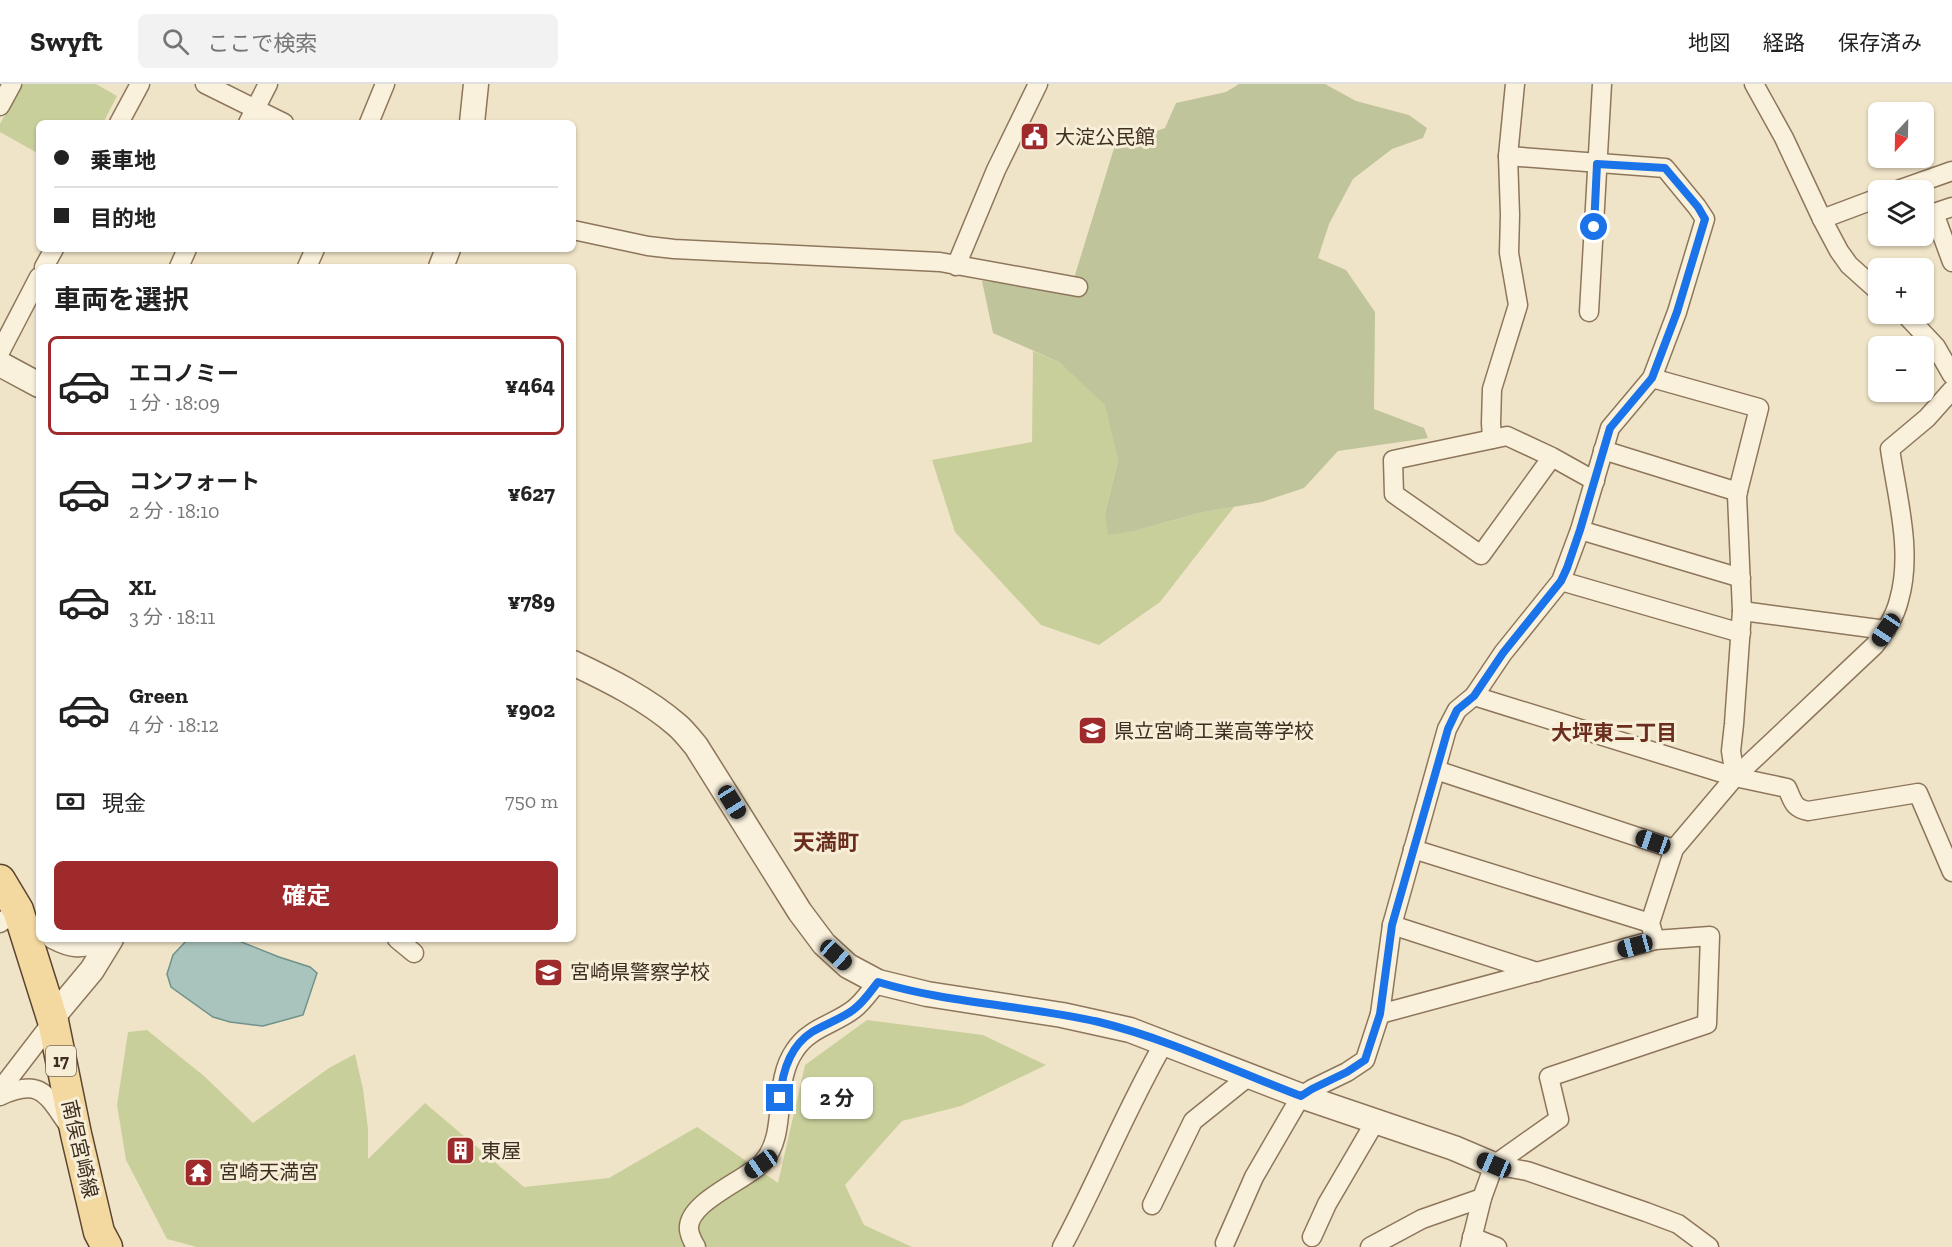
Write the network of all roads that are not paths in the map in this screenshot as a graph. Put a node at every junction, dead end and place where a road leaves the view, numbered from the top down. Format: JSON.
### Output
{"nodes":[{"id":1,"x":12,"y":84,"type":"edge"},
{"id":2,"x":140,"y":84,"type":"edge"},
{"id":3,"x":205,"y":84,"type":"edge"},
{"id":4,"x":268,"y":84,"type":"edge"},
{"id":5,"x":385,"y":84,"type":"edge"},
{"id":6,"x":476,"y":84,"type":"edge"},
{"id":7,"x":1038,"y":84,"type":"edge"},
{"id":8,"x":1515,"y":84,"type":"edge"},
{"id":9,"x":1602,"y":84,"type":"edge"},
{"id":10,"x":1754,"y":84,"type":"edge"},
{"id":11,"x":0,"y":106,"type":"edge"},
{"id":12,"x":252,"y":116,"type":"edge"},
{"id":13,"x":121,"y":120,"type":"edge"},
{"id":14,"x":270,"y":120,"type":"edge"},
{"id":15,"x":370,"y":120,"type":"edge"},
{"id":16,"x":472,"y":120,"type":"edge"},
{"id":17,"x":1508,"y":156,"type":"junction"},
{"id":18,"x":1597,"y":164,"type":"junction"},
{"id":19,"x":1952,"y":171,"type":"edge"},
{"id":20,"x":1926,"y":180,"type":"edge"},
{"id":21,"x":1868,"y":202,"type":"edge"},
{"id":22,"x":1952,"y":207,"type":"edge"},
{"id":23,"x":1822,"y":219,"type":"junction"},
{"id":24,"x":576,"y":231,"type":"edge"},
{"id":25,"x":1952,"y":262,"type":"edge"},
{"id":26,"x":956,"y":266,"type":"junction"},
{"id":27,"x":1868,"y":282,"type":"edge"},
{"id":28,"x":36,"y":283,"type":"edge"},
{"id":29,"x":1078,"y":287,"type":"dead end"},
{"id":30,"x":1589,"y":312,"type":"dead end"},
{"id":31,"x":1914,"y":324,"type":"edge"},
{"id":32,"x":0,"y":352,"type":"edge"},
{"id":33,"x":0,"y":364,"type":"edge"},
{"id":34,"x":1952,"y":375,"type":"edge"},
{"id":35,"x":1652,"y":378,"type":"junction"},
{"id":36,"x":36,"y":383,"type":"edge"},
{"id":37,"x":1952,"y":390,"type":"edge"},
{"id":38,"x":1492,"y":439,"type":"junction"},
{"id":39,"x":1603,"y":450,"type":"junction"},
{"id":40,"x":1552,"y":457,"type":"junction"},
{"id":41,"x":1594,"y":481,"type":"junction"},
{"id":42,"x":1738,"y":492,"type":"junction"},
{"id":43,"x":1580,"y":530,"type":"junction"},
{"id":44,"x":1741,"y":578,"type":"junction"},
{"id":45,"x":1561,"y":581,"type":"junction"},
{"id":46,"x":1742,"y":611,"type":"junction"},
{"id":47,"x":1886,"y":630,"type":"junction"},
{"id":48,"x":1741,"y":633,"type":"junction"},
{"id":49,"x":576,"y":664,"type":"edge"},
{"id":50,"x":1474,"y":696,"type":"junction"},
{"id":51,"x":1436,"y":770,"type":"junction"},
{"id":52,"x":1735,"y":777,"type":"junction"},
{"id":53,"x":1413,"y":849,"type":"junction"},
{"id":54,"x":1674,"y":849,"type":"junction"},
{"id":55,"x":1952,"y":872,"type":"edge"},
{"id":56,"x":0,"y":880,"type":"edge"},
{"id":57,"x":19,"y":920,"type":"edge"},
{"id":58,"x":1392,"y":925,"type":"junction"},
{"id":59,"x":1653,"y":932,"type":"junction"},
{"id":60,"x":58,"y":942,"type":"edge"},
{"id":61,"x":94,"y":942,"type":"edge"},
{"id":62,"x":109,"y":942,"type":"edge"},
{"id":63,"x":401,"y":942,"type":"edge"},
{"id":64,"x":414,"y":953,"type":"dead end"},
{"id":65,"x":1537,"y":972,"type":"junction"},
{"id":66,"x":878,"y":982,"type":"junction"},
{"id":67,"x":1380,"y":1014,"type":"junction"},
{"id":68,"x":53,"y":1022,"type":"junction"},
{"id":69,"x":1164,"y":1043,"type":"junction"},
{"id":70,"x":1249,"y":1076,"type":"junction"},
{"id":71,"x":0,"y":1090,"type":"edge"},
{"id":72,"x":0,"y":1096,"type":"edge"},
{"id":73,"x":1301,"y":1096,"type":"junction"},
{"id":74,"x":1375,"y":1122,"type":"junction"},
{"id":75,"x":76,"y":1134,"type":"junction"},
{"id":76,"x":1494,"y":1165,"type":"junction"},
{"id":77,"x":1482,"y":1198,"type":"junction"},
{"id":78,"x":1152,"y":1205,"type":"dead end"},
{"id":79,"x":1312,"y":1237,"type":"dead end"},
{"id":80,"x":1471,"y":1242,"type":"edge"},
{"id":81,"x":1225,"y":1243,"type":"dead end"},
{"id":82,"x":107,"y":1247,"type":"edge"},
{"id":83,"x":696,"y":1247,"type":"edge"},
{"id":84,"x":1062,"y":1247,"type":"edge"},
{"id":85,"x":1370,"y":1247,"type":"edge"},
{"id":86,"x":1497,"y":1247,"type":"edge"},
{"id":87,"x":1709,"y":1247,"type":"edge"}],
"edges":[{"from":1,"to":11,"type":"street"},
{"from":2,"to":13,"type":"street"},
{"from":3,"to":12,"type":"street"},
{"from":4,"to":12,"type":"street"},
{"from":5,"to":15,"type":"street"},
{"from":6,"to":16,"type":"street"},
{"from":7,"to":26,"type":"street"},
{"from":8,"to":17,"type":"street"},
{"from":9,"to":18,"type":"street"},
{"from":10,"to":23,"type":"street"},
{"from":12,"to":14,"type":"street"},
{"from":17,"to":18,"type":"street"},
{"from":17,"to":38,"type":"street"},
{"from":18,"to":30,"type":"street"},
{"from":18,"to":35,"type":"street"},
{"from":19,"to":20,"type":"street"},
{"from":21,"to":23,"type":"street"},
{"from":22,"to":25,"type":"street"},
{"from":23,"to":27,"type":"street"},
{"from":24,"to":26,"type":"street"},
{"from":26,"to":29,"type":"street"},
{"from":28,"to":32,"type":"street"},
{"from":31,"to":34,"type":"street"},
{"from":33,"to":36,"type":"street"},
{"from":35,"to":39,"type":"street"},
{"from":35,"to":42,"type":"street"},
{"from":37,"to":47,"type":"street"},
{"from":38,"to":40,"type":"street"},
{"from":38,"to":40,"type":"street"},
{"from":39,"to":41,"type":"street"},
{"from":39,"to":42,"type":"street"},
{"from":40,"to":41,"type":"street"},
{"from":41,"to":43,"type":"street"},
{"from":42,"to":44,"type":"street"},
{"from":43,"to":44,"type":"street"},
{"from":43,"to":45,"type":"street"},
{"from":44,"to":46,"type":"street"},
{"from":45,"to":48,"type":"street"},
{"from":45,"to":50,"type":"street"},
{"from":46,"to":47,"type":"street"},
{"from":46,"to":48,"type":"street"},
{"from":47,"to":52,"type":"street"},
{"from":48,"to":52,"type":"street"},
{"from":49,"to":66,"type":"street"},
{"from":50,"to":51,"type":"street"},
{"from":50,"to":52,"type":"street"},
{"from":51,"to":53,"type":"street"},
{"from":51,"to":54,"type":"street"},
{"from":52,"to":54,"type":"street"},
{"from":52,"to":55,"type":"street"},
{"from":53,"to":58,"type":"street"},
{"from":53,"to":59,"type":"street"},
{"from":54,"to":59,"type":"street"},
{"from":56,"to":57,"type":"main road","name":"南俣宮崎線","number":"17"},
{"from":57,"to":68,"type":"main road","name":"南俣宮崎線","number":"17"},
{"from":58,"to":65,"type":"street"},
{"from":58,"to":67,"type":"street"},
{"from":59,"to":65,"type":"street"},
{"from":59,"to":76,"type":"street"},
{"from":60,"to":61,"type":"street"},
{"from":62,"to":68,"type":"street"},
{"from":63,"to":64,"type":"street"},
{"from":65,"to":67,"type":"street"},
{"from":66,"to":69,"type":"street"},
{"from":66,"to":83,"type":"street"},
{"from":67,"to":73,"type":"street"},
{"from":68,"to":71,"type":"street"},
{"from":68,"to":75,"type":"main road","name":"南俣宮崎線","number":"17"},
{"from":69,"to":70,"type":"street"},
{"from":69,"to":84,"type":"street"},
{"from":70,"to":73,"type":"street"},
{"from":70,"to":78,"type":"street"},
{"from":72,"to":75,"type":"street"},
{"from":73,"to":74,"type":"street"},
{"from":73,"to":81,"type":"street"},
{"from":74,"to":76,"type":"street"},
{"from":74,"to":79,"type":"street"},
{"from":75,"to":82,"type":"main road","name":"南俣宮崎線","number":"17"},
{"from":76,"to":77,"type":"street"},
{"from":76,"to":87,"type":"street"},
{"from":77,"to":80,"type":"street"},
{"from":77,"to":85,"type":"street"},
{"from":80,"to":86,"type":"street"}]}
